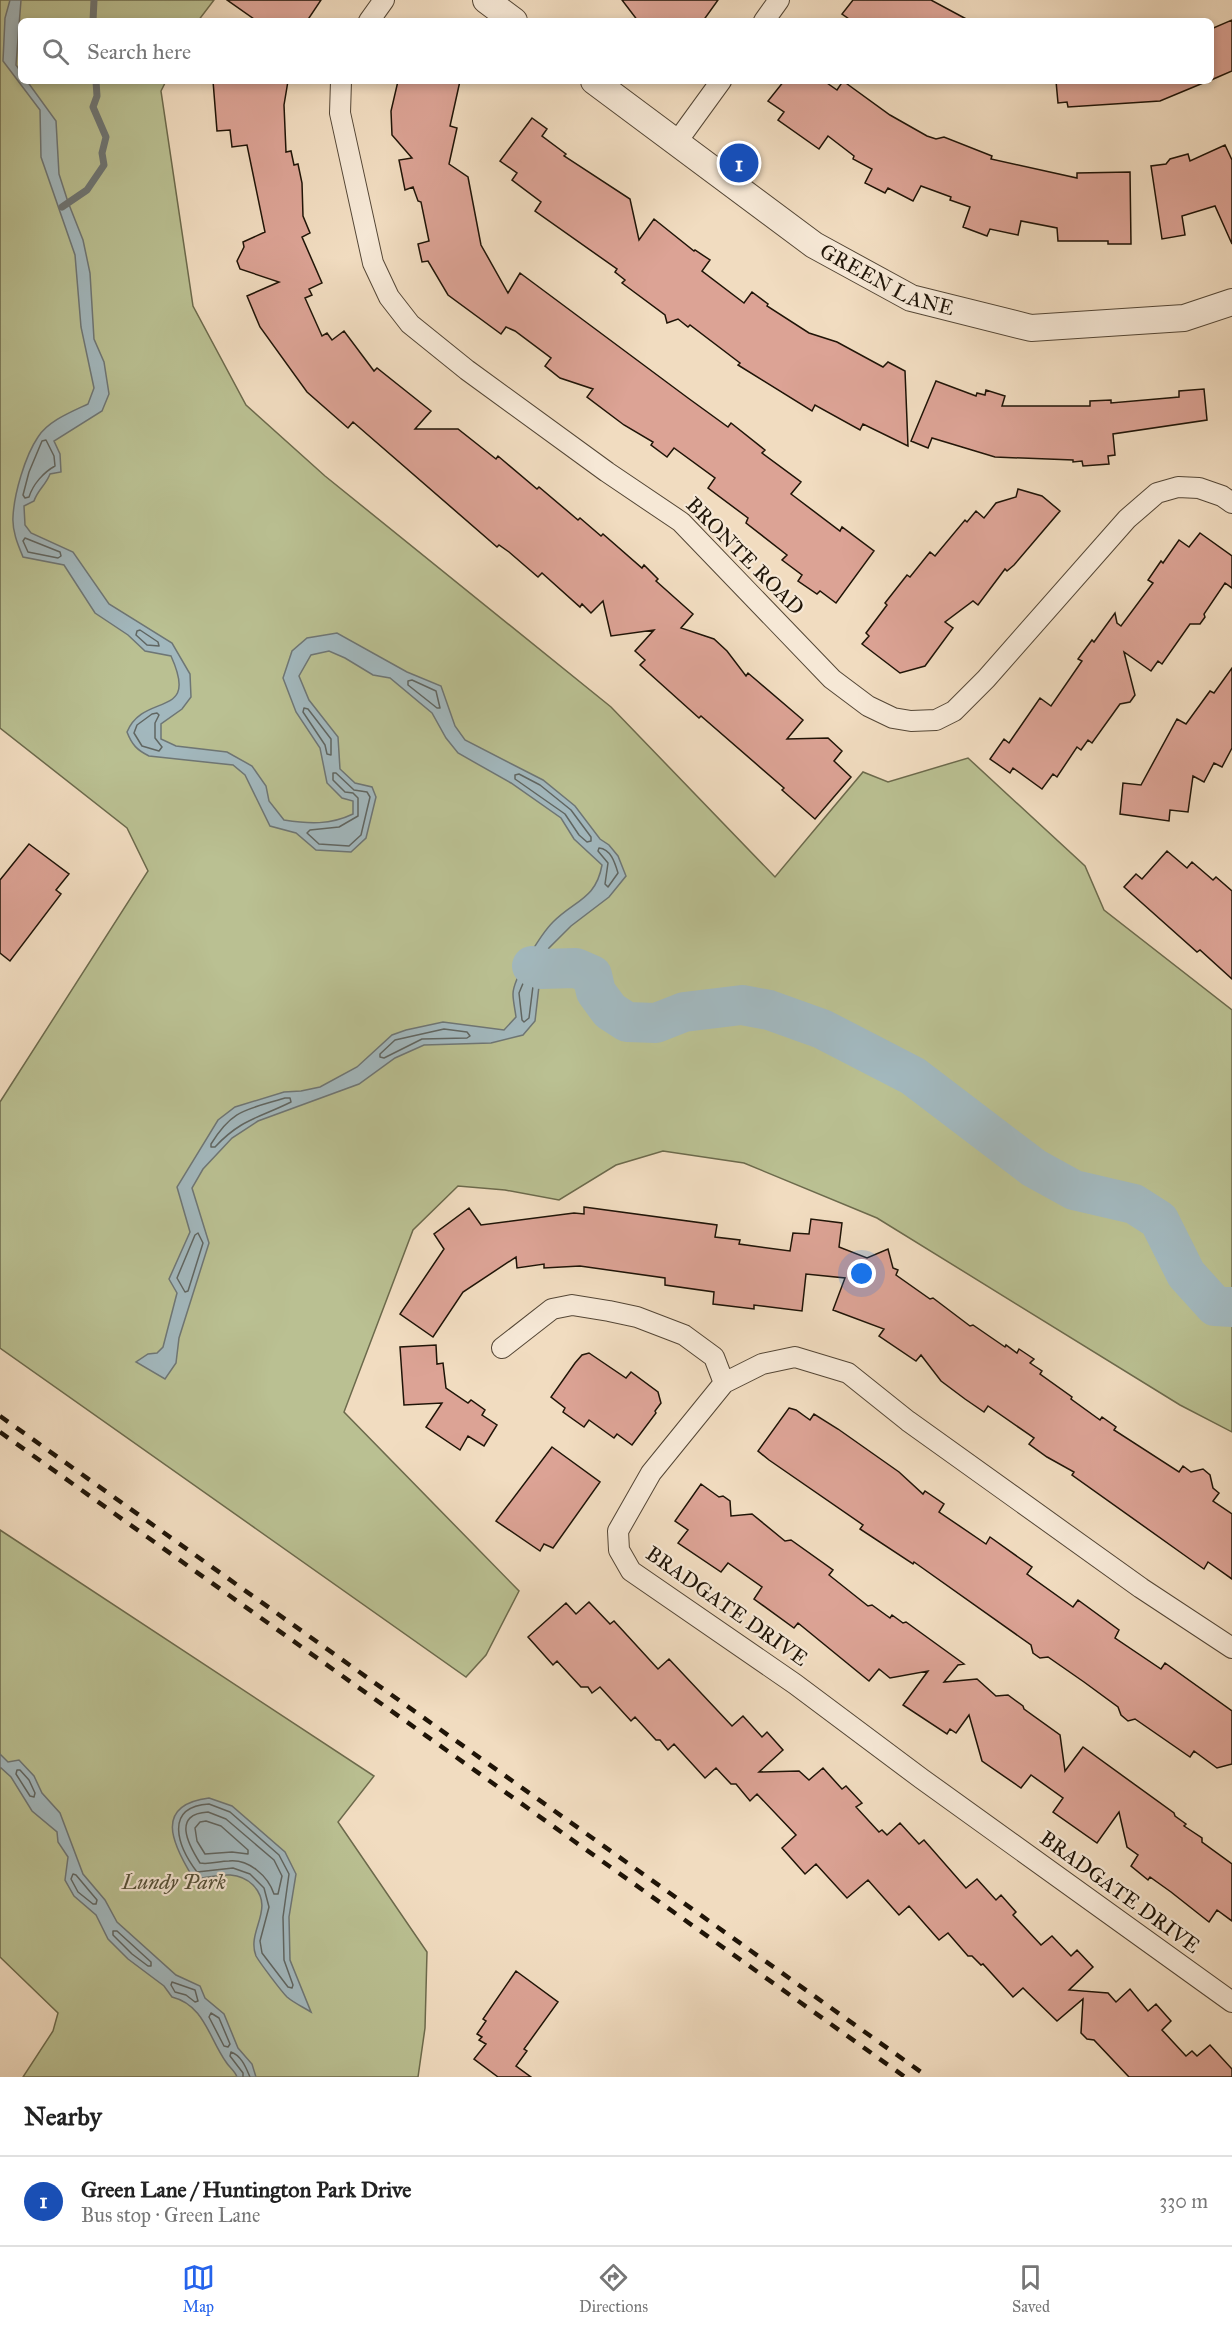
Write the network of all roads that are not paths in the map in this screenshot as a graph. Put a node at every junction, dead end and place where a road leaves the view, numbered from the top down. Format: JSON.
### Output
{"nodes":[{"id":1,"x":384,"y":0,"type":"edge"},
{"id":2,"x":486,"y":0,"type":"edge"},
{"id":3,"x":778,"y":0,"type":"edge"},
{"id":4,"x":371,"y":18,"type":"edge"},
{"id":5,"x":510,"y":18,"type":"edge"},
{"id":6,"x":766,"y":18,"type":"edge"},
{"id":7,"x":341,"y":84,"type":"edge"},
{"id":8,"x":598,"y":84,"type":"edge"},
{"id":9,"x":719,"y":84,"type":"edge"},
{"id":10,"x":676,"y":143,"type":"junction"},
{"id":11,"x":1232,"y":302,"type":"edge"},
{"id":12,"x":1232,"y":503,"type":"edge"},
{"id":13,"x":502,"y":1348,"type":"dead end"},
{"id":14,"x":724,"y":1383,"type":"junction"},
{"id":15,"x":1232,"y":1648,"type":"edge"},
{"id":16,"x":1229,"y":1995,"type":"edge"}],
"edges":[{"from":1,"to":4,"type":"street"},
{"from":2,"to":5,"type":"street"},
{"from":3,"to":6,"type":"street"},
{"from":7,"to":12,"type":"street","name":"BRONTE ROAD"},
{"from":8,"to":10,"type":"street","name":"GREEN LANE"},
{"from":9,"to":10,"type":"street"},
{"from":10,"to":11,"type":"street","name":"GREEN LANE"},
{"from":13,"to":14,"type":"street"},
{"from":14,"to":15,"type":"street","name":"BRADGATE DRIVE"},
{"from":14,"to":16,"type":"street","name":"BRADGATE DRIVE"}]}
